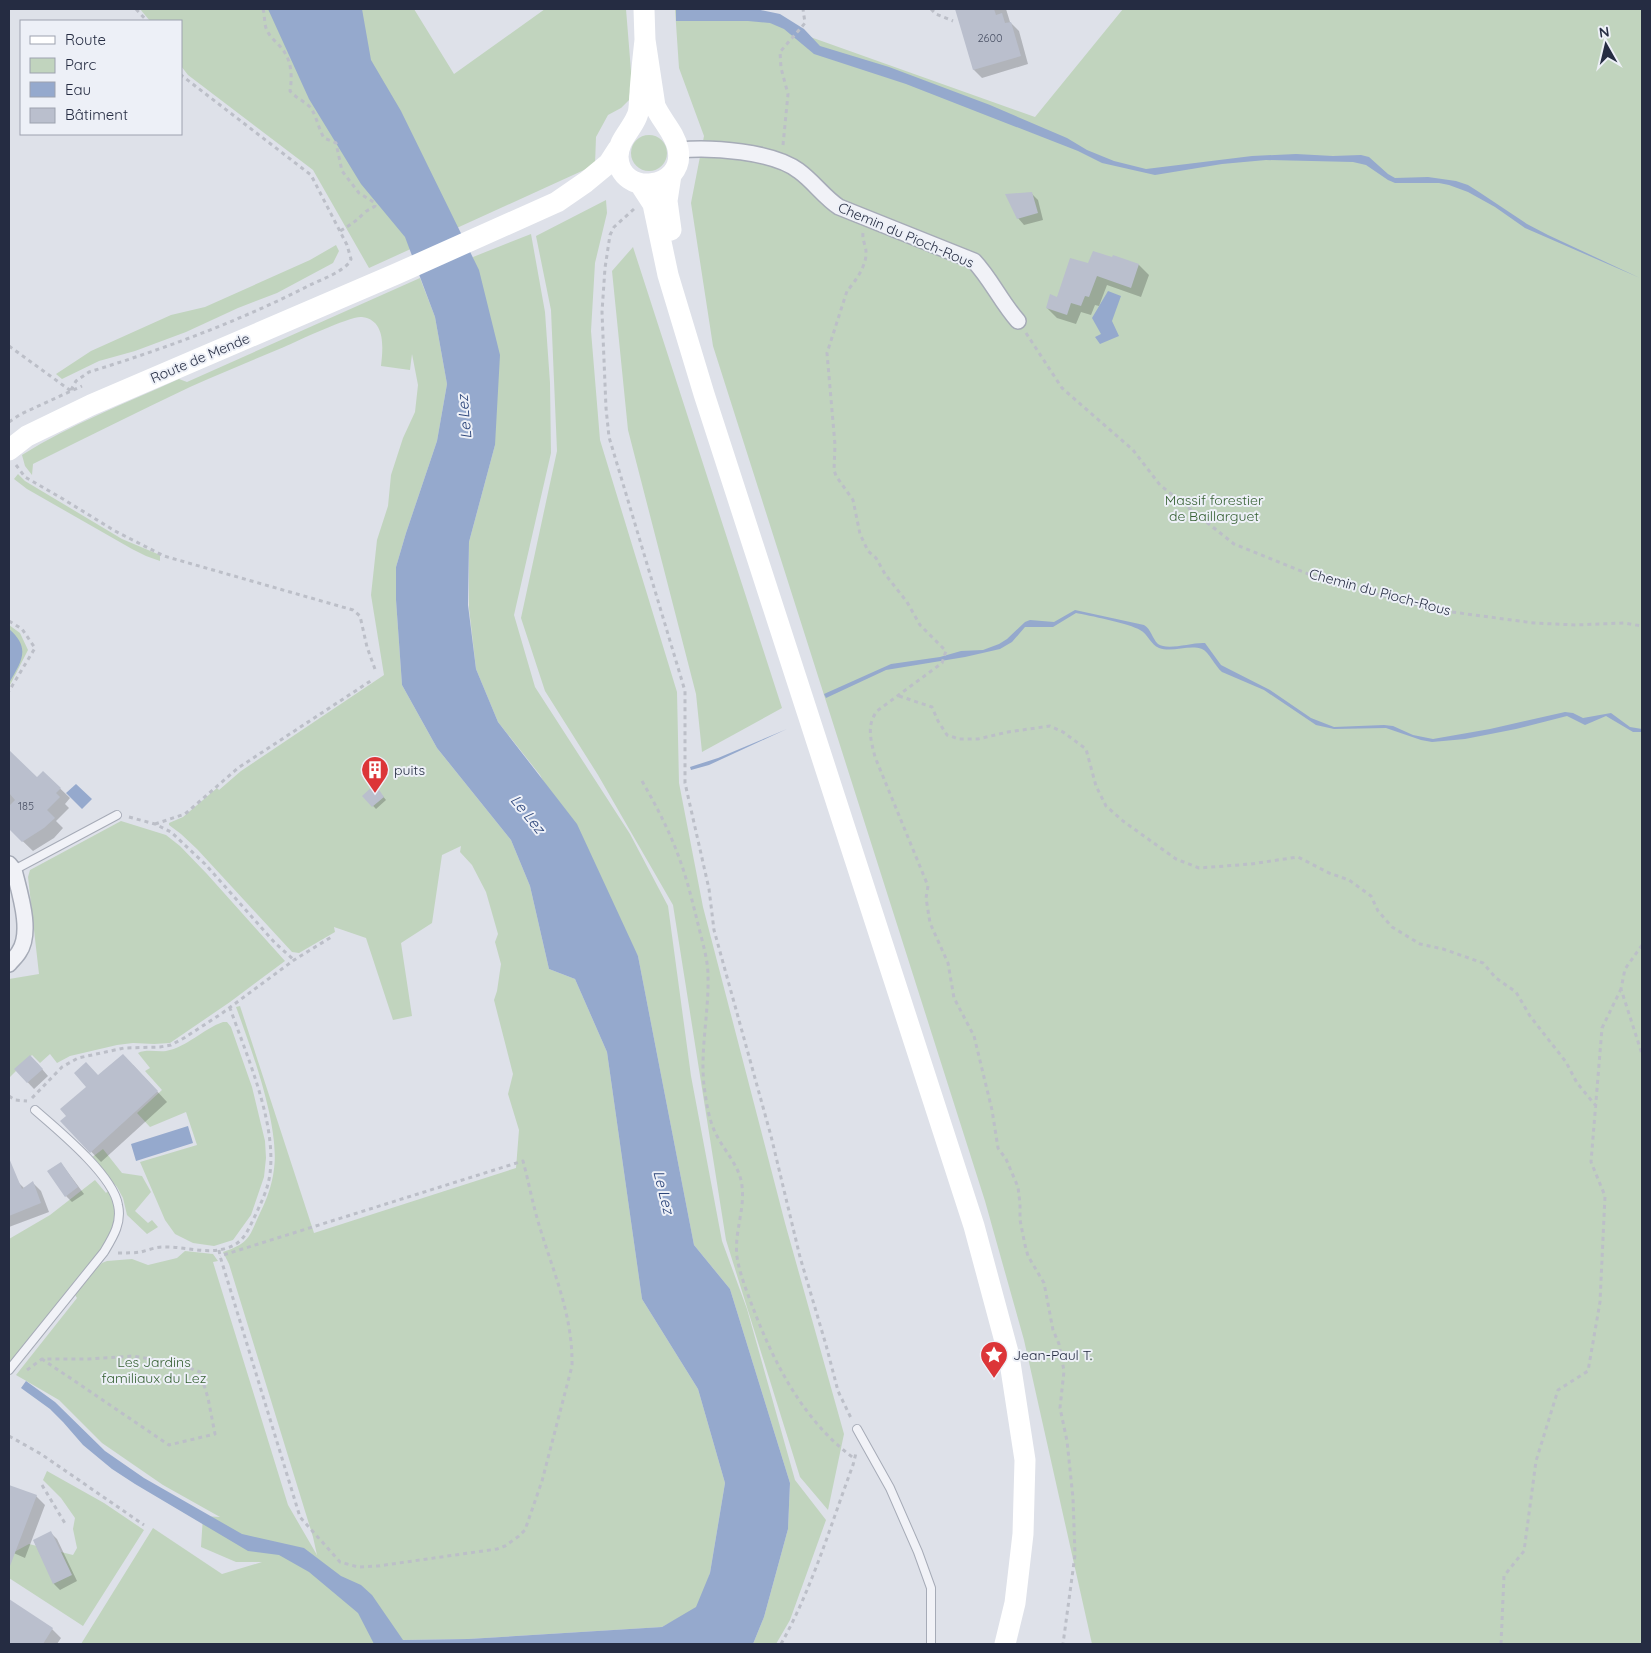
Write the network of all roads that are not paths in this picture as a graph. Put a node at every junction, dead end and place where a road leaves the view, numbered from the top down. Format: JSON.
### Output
{"nodes":[{"id":1,"x":644,"y":9,"type":"edge"},
{"id":2,"x":645,"y":40,"type":"junction"},
{"id":3,"x":624,"y":140,"type":"junction"},
{"id":4,"x":675,"y":142,"type":"junction"},
{"id":5,"x":671,"y":175,"type":"junction"},
{"id":6,"x":633,"y":179,"type":"junction"},
{"id":7,"x":586,"y":182,"type":"junction"},
{"id":8,"x":1018,"y":321,"type":"road end"},
{"id":9,"x":694,"y":361,"type":"junction"},
{"id":10,"x":10,"y":449,"type":"edge"},
{"id":11,"x":117,"y":815,"type":"road end"},
{"id":12,"x":11,"y":867,"type":"edge"},
{"id":13,"x":9,"y":964,"type":"edge"},
{"id":14,"x":35,"y":1110,"type":"dead end"},
{"id":15,"x":9,"y":1370,"type":"edge"},
{"id":16,"x":857,"y":1429,"type":"road end"},
{"id":17,"x":932,"y":1644,"type":"edge"},
{"id":18,"x":1006,"y":1644,"type":"edge"}],
"edges":[{"from":1,"to":2,"type":"main road"},
{"from":2,"to":3,"type":"main road"},
{"from":2,"to":4,"type":"main road"},
{"from":3,"to":6,"type":"main road"},
{"from":3,"to":7,"type":"main road"},
{"from":4,"to":5,"type":"main road"},
{"from":4,"to":8,"type":"street","name":"Chemin du Pioch-Rous"},
{"from":5,"to":6,"type":"main road"},
{"from":5,"to":9,"type":"main road"},
{"from":6,"to":7,"type":"main road"},
{"from":6,"to":9,"type":"main road"},
{"from":7,"to":10,"type":"main road","name":"Route de Mende"},
{"from":9,"to":18,"type":"main road"},
{"from":11,"to":12,"type":"lane"},
{"from":12,"to":13,"type":"street"},
{"from":14,"to":15,"type":"lane"},
{"from":16,"to":17,"type":"lane"}]}
